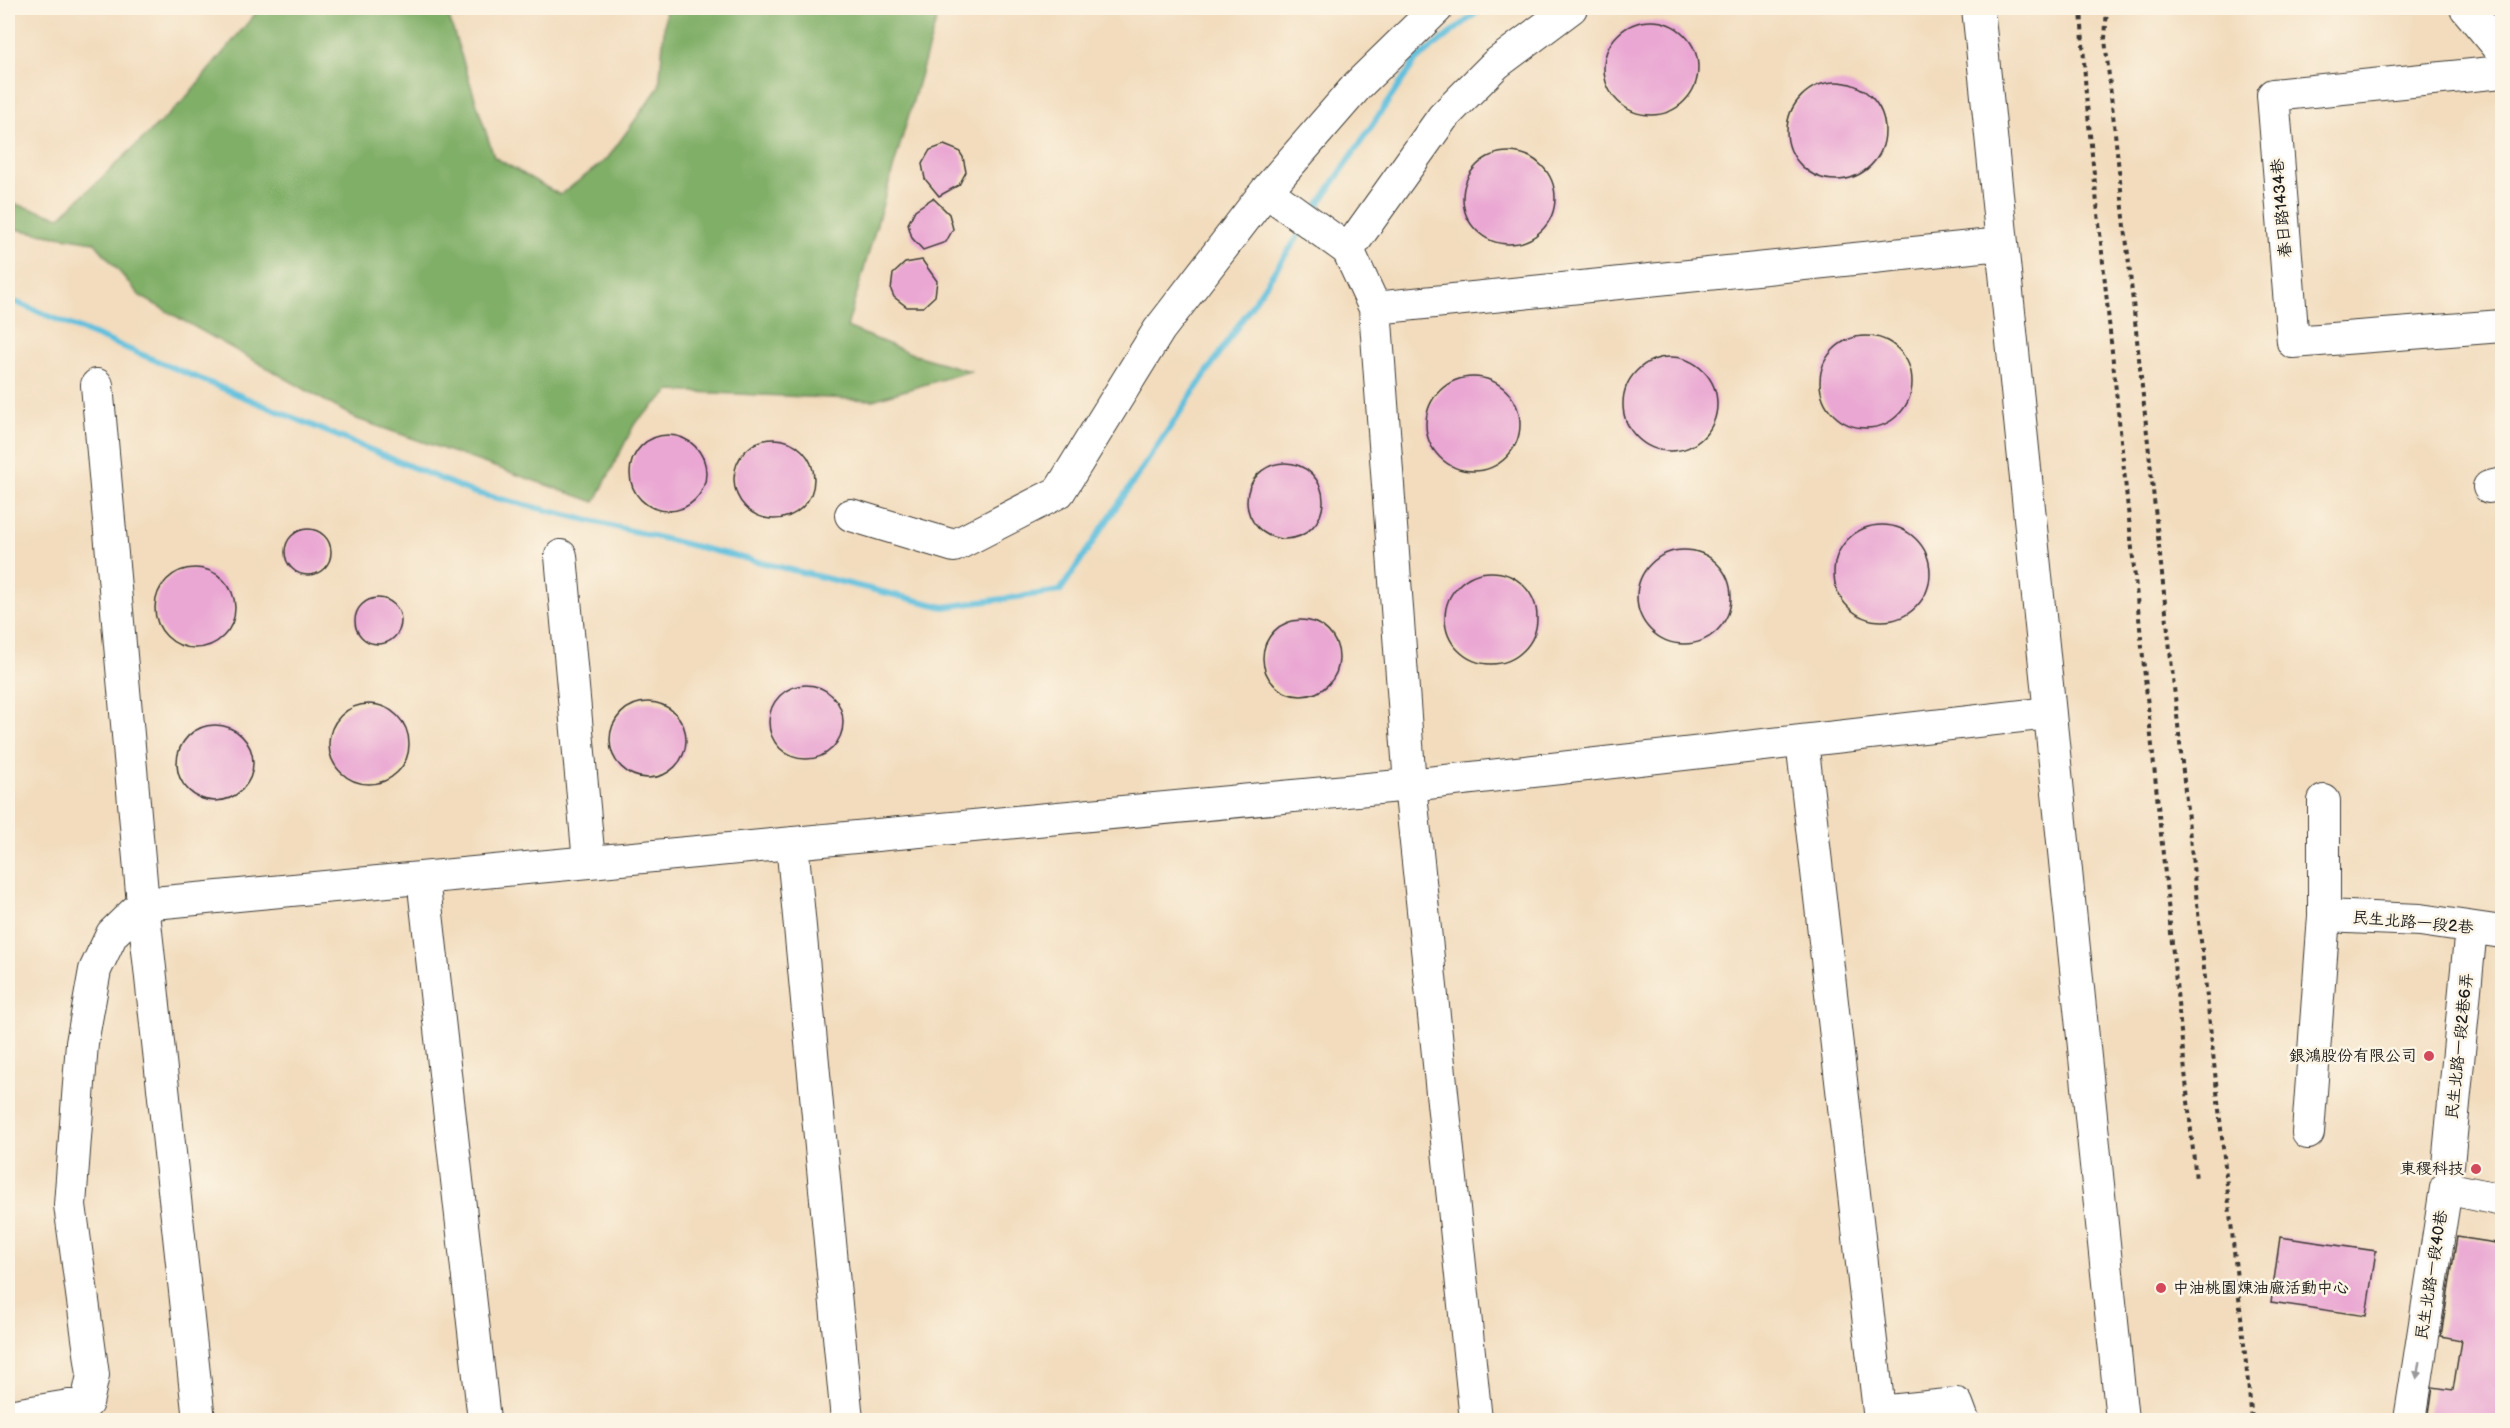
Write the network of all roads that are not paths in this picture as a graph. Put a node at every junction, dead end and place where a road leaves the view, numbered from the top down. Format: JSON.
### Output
{"nodes":[{"id":1,"x":1437,"y":8,"type":"edge"},
{"id":2,"x":1571,"y":8,"type":"edge"},
{"id":3,"x":1978,"y":8,"type":"edge"},
{"id":4,"x":2466,"y":8,"type":"edge"},
{"id":5,"x":2502,"y":51,"type":"edge"},
{"id":6,"x":2502,"y":72,"type":"edge"},
{"id":7,"x":1266,"y":191,"type":"junction"},
{"id":8,"x":2001,"y":244,"type":"junction"},
{"id":9,"x":1348,"y":250,"type":"junction"},
{"id":10,"x":1375,"y":308,"type":"junction"},
{"id":11,"x":2502,"y":326,"type":"edge"},
{"id":12,"x":97,"y":385,"type":"dead end"},
{"id":13,"x":850,"y":515,"type":"dead end"},
{"id":14,"x":561,"y":556,"type":"dead end"},
{"id":15,"x":2048,"y":713,"type":"junction"},
{"id":16,"x":1802,"y":741,"type":"junction"},
{"id":17,"x":1410,"y":785,"type":"junction"},
{"id":18,"x":2324,"y":801,"type":"dead end"},
{"id":19,"x":792,"y":843,"type":"junction"},
{"id":20,"x":589,"y":862,"type":"junction"},
{"id":21,"x":423,"y":878,"type":"junction"},
{"id":22,"x":143,"y":904,"type":"junction"},
{"id":23,"x":2324,"y":916,"type":"junction"},
{"id":24,"x":2471,"y":928,"type":"junction"},
{"id":25,"x":2502,"y":932,"type":"edge"},
{"id":26,"x":2308,"y":1133,"type":"dead end"},
{"id":27,"x":2448,"y":1165,"type":"dead end"},
{"id":28,"x":2502,"y":1200,"type":"edge"},
{"id":29,"x":8,"y":1416,"type":"edge"},
{"id":30,"x":1880,"y":1416,"type":"edge"},
{"id":31,"x":199,"y":1420,"type":"edge"},
{"id":32,"x":484,"y":1420,"type":"edge"},
{"id":33,"x":847,"y":1420,"type":"edge"},
{"id":34,"x":1476,"y":1420,"type":"edge"},
{"id":35,"x":1963,"y":1420,"type":"edge"},
{"id":36,"x":2122,"y":1420,"type":"edge"},
{"id":37,"x":2410,"y":1420,"type":"edge"}],
"edges":[{"from":1,"to":7,"type":"street"},
{"from":2,"to":9,"type":"street"},
{"from":3,"to":8,"type":"street"},
{"from":4,"to":5,"type":"street"},
{"from":6,"to":11,"type":"street","name":"春日路1434巷"},
{"from":7,"to":9,"type":"street"},
{"from":7,"to":13,"type":"street"},
{"from":8,"to":10,"type":"street"},
{"from":8,"to":15,"type":"street"},
{"from":9,"to":10,"type":"street"},
{"from":10,"to":17,"type":"street"},
{"from":12,"to":22,"type":"street"},
{"from":14,"to":20,"type":"street"},
{"from":15,"to":16,"type":"street"},
{"from":15,"to":36,"type":"street"},
{"from":16,"to":17,"type":"street"},
{"from":16,"to":30,"type":"street"},
{"from":17,"to":19,"type":"street"},
{"from":17,"to":34,"type":"street"},
{"from":18,"to":23,"type":"street"},
{"from":19,"to":20,"type":"street"},
{"from":19,"to":33,"type":"street"},
{"from":20,"to":21,"type":"street"},
{"from":21,"to":22,"type":"street"},
{"from":21,"to":32,"type":"street"},
{"from":22,"to":29,"type":"street"},
{"from":22,"to":31,"type":"street"},
{"from":23,"to":24,"type":"street","name":"民生北路一段2巷"},
{"from":23,"to":26,"type":"street"},
{"from":24,"to":25,"type":"street","name":"民生北路一段2巷"},
{"from":24,"to":27,"type":"street","name":"民生北路一段2巷6弄"},
{"from":28,"to":37,"type":"street","name":"民生北路一段40巷","one_way":true},
{"from":30,"to":35,"type":"street"}]}
